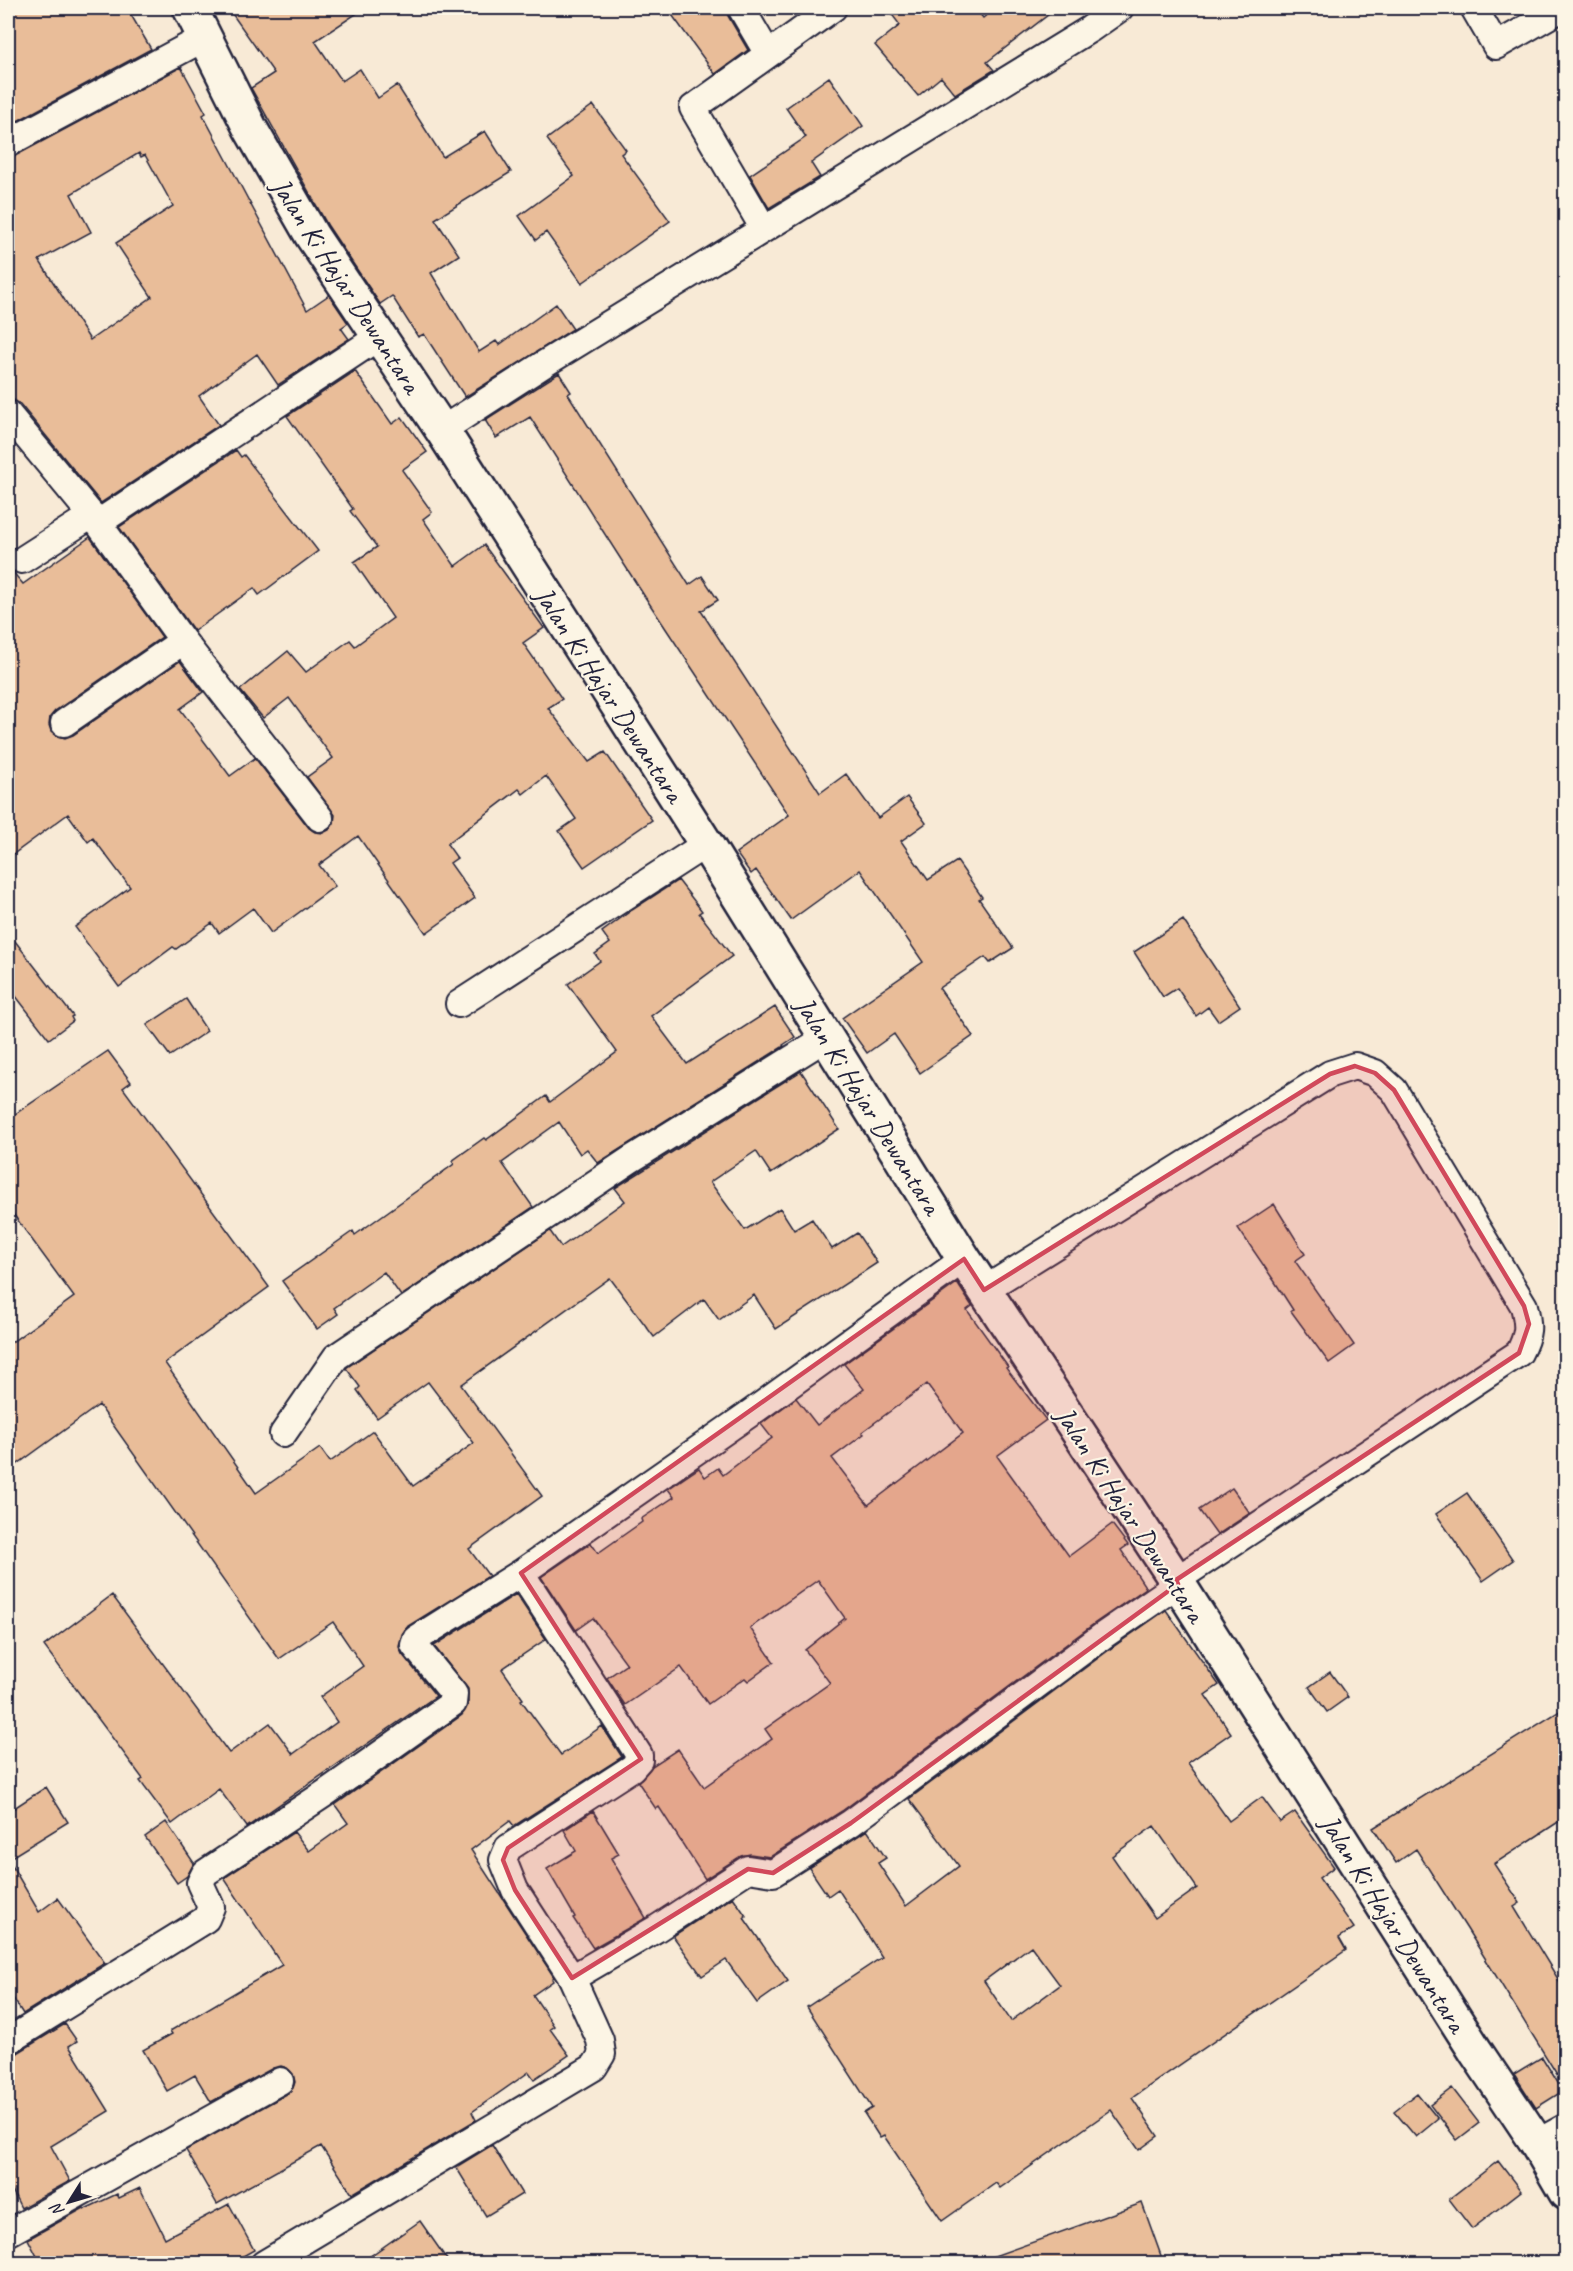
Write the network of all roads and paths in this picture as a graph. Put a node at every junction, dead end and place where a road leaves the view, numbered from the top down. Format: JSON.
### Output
{"nodes":[{"id":1,"x":190,"y":8,"type":"edge"},
{"id":2,"x":741,"y":8,"type":"edge"},
{"id":3,"x":833,"y":8,"type":"edge"},
{"id":4,"x":1120,"y":8,"type":"edge"},
{"id":5,"x":1474,"y":8,"type":"edge"},
{"id":6,"x":1562,"y":8,"type":"edge"},
{"id":7,"x":204,"y":38,"type":"junction"},
{"id":8,"x":768,"y":54,"type":"junction"},
{"id":9,"x":8,"y":143,"type":"edge"},
{"id":10,"x":764,"y":229,"type":"junction"},
{"id":11,"x":380,"y":336,"type":"junction"},
{"id":12,"x":8,"y":414,"type":"edge"},
{"id":13,"x":442,"y":430,"type":"junction"},
{"id":14,"x":95,"y":519,"type":"junction"},
{"id":15,"x":22,"y":560,"type":"dead end"},
{"id":16,"x":183,"y":641,"type":"junction"},
{"id":17,"x":64,"y":723,"type":"dead end"},
{"id":18,"x":320,"y":818,"type":"dead end"},
{"id":19,"x":706,"y":843,"type":"junction"},
{"id":20,"x":459,"y":1004,"type":"dead end"},
{"id":21,"x":827,"y":1037,"type":"junction"},
{"id":22,"x":964,"y":1259,"type":"junction"},
{"id":23,"x":984,"y":1290,"type":"junction"},
{"id":24,"x":283,"y":1434,"type":"dead end"},
{"id":25,"x":521,"y":1574,"type":"junction"},
{"id":26,"x":1177,"y":1582,"type":"junction"},
{"id":27,"x":573,"y":1978,"type":"junction"},
{"id":28,"x":8,"y":2041,"type":"edge"},
{"id":29,"x":280,"y":2081,"type":"dead end"},
{"id":30,"x":1566,"y":2127,"type":"edge"},
{"id":31,"x":1537,"y":2143,"type":"junction"},
{"id":32,"x":1566,"y":2193,"type":"edge"},
{"id":33,"x":8,"y":2233,"type":"edge"},
{"id":34,"x":264,"y":2264,"type":"edge"}],
"edges":[{"from":1,"to":7,"type":"street","name":"Jalan Ki Hajar Dewantara"},
{"from":2,"to":8,"type":"street"},
{"from":3,"to":8,"type":"street"},
{"from":4,"to":10,"type":"street"},
{"from":5,"to":6,"type":"street"},
{"from":7,"to":9,"type":"street"},
{"from":7,"to":11,"type":"street","name":"Jalan Ki Hajar Dewantara"},
{"from":8,"to":10,"type":"street"},
{"from":10,"to":13,"type":"street"},
{"from":11,"to":13,"type":"street","name":"Jalan Ki Hajar Dewantara"},
{"from":11,"to":14,"type":"street"},
{"from":12,"to":14,"type":"street"},
{"from":13,"to":19,"type":"street","name":"Jalan Ki Hajar Dewantara"},
{"from":14,"to":15,"type":"street"},
{"from":14,"to":16,"type":"street"},
{"from":16,"to":17,"type":"street"},
{"from":16,"to":18,"type":"street"},
{"from":19,"to":20,"type":"street"},
{"from":19,"to":21,"type":"street","name":"Jalan Ki Hajar Dewantara"},
{"from":21,"to":22,"type":"street","name":"Jalan Ki Hajar Dewantara"},
{"from":21,"to":24,"type":"street"},
{"from":22,"to":23,"type":"street","name":"Jalan Ki Hajar Dewantara"},
{"from":22,"to":25,"type":"street"},
{"from":23,"to":26,"type":"street","name":"Jalan Ki Hajar Dewantara"},
{"from":23,"to":26,"type":"street"},
{"from":25,"to":27,"type":"street"},
{"from":25,"to":28,"type":"street"},
{"from":26,"to":27,"type":"street"},
{"from":26,"to":31,"type":"street","name":"Jalan Ki Hajar Dewantara"},
{"from":27,"to":34,"type":"street"},
{"from":29,"to":33,"type":"street"},
{"from":30,"to":31,"type":"street"},
{"from":31,"to":32,"type":"street","name":"Jalan Ki Hajar Dewantara"}]}
